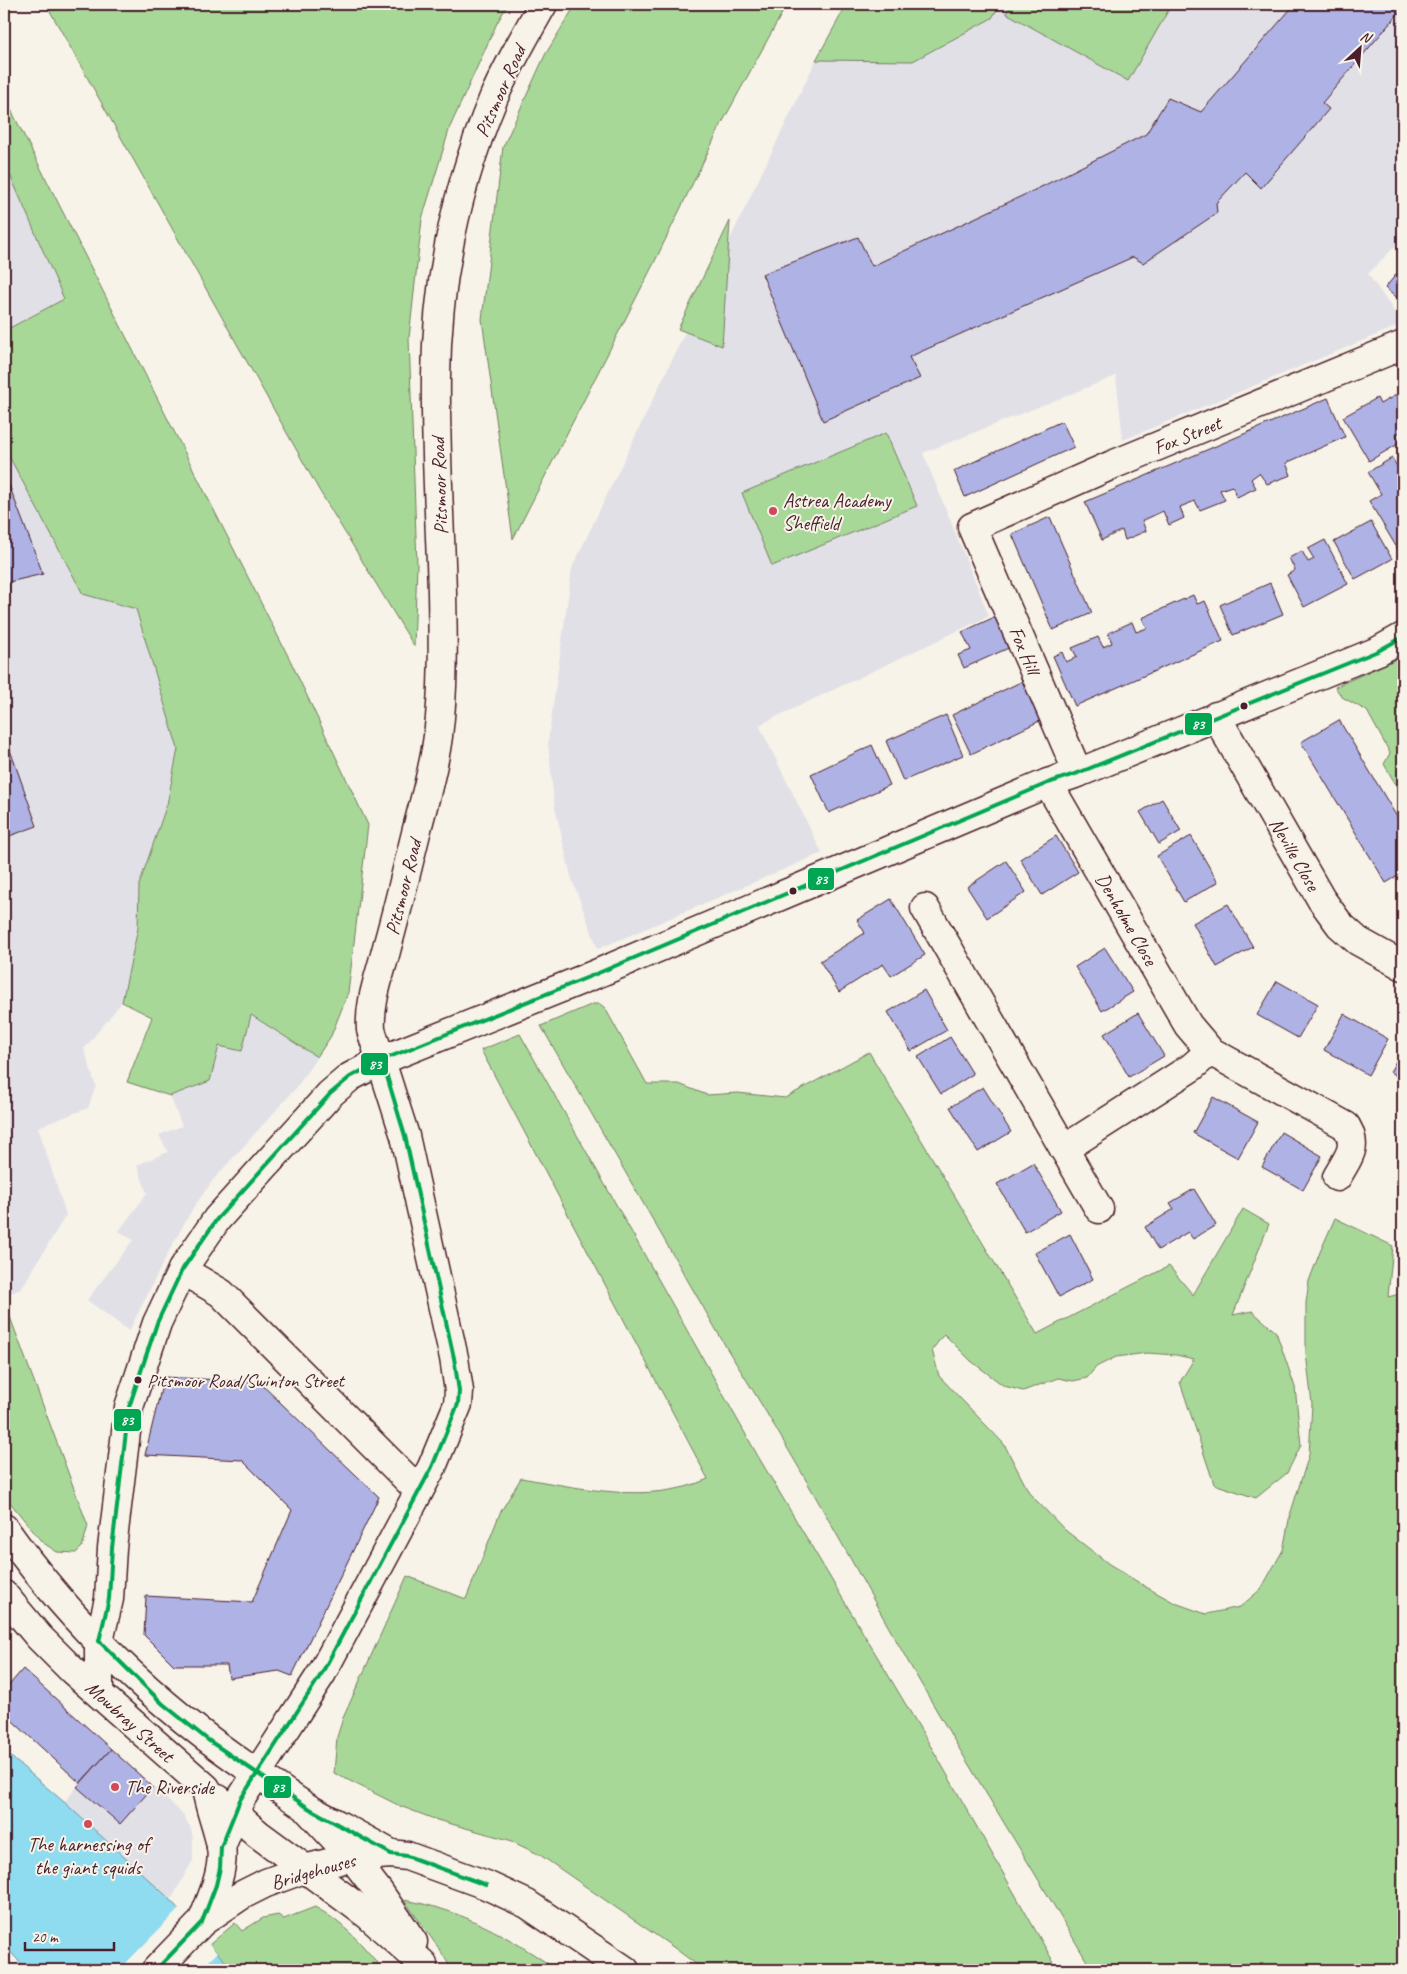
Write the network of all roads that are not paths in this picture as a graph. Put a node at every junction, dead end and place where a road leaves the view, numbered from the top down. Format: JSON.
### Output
{"nodes":[{"id":1,"x":543,"y":4,"type":"edge"},
{"id":2,"x":1403,"y":345,"type":"edge"},
{"id":3,"x":972,"y":527,"type":"joint"},
{"id":4,"x":1403,"y":637,"type":"edge"},
{"id":5,"x":1216,"y":716,"type":"junction"},
{"id":6,"x":1078,"y":773,"type":"junction"},
{"id":7,"x":1048,"y":783,"type":"junction"},
{"id":8,"x":925,"y":908,"type":"dead end"},
{"id":9,"x":1403,"y":966,"type":"edge"},
{"id":10,"x":1210,"y":1051,"type":"junction"},
{"id":11,"x":382,"y":1060,"type":"junction"},
{"id":12,"x":1064,"y":1149,"type":"junction"},
{"id":13,"x":1337,"y":1177,"type":"dead end"},
{"id":14,"x":1099,"y":1209,"type":"dead end"},
{"id":15,"x":182,"y":1270,"type":"junction"},
{"id":16,"x":419,"y":1491,"type":"junction"},
{"id":17,"x":4,"y":1528,"type":"edge"},
{"id":18,"x":4,"y":1594,"type":"edge"},
{"id":19,"x":99,"y":1641,"type":"junction"},
{"id":20,"x":99,"y":1693,"type":"junction"},
{"id":21,"x":256,"y":1774,"type":"junction"},
{"id":22,"x":206,"y":1788,"type":"junction"},
{"id":23,"x":302,"y":1803,"type":"junction"},
{"id":24,"x":233,"y":1814,"type":"junction"},
{"id":25,"x":221,"y":1846,"type":"junction"},
{"id":26,"x":391,"y":1854,"type":"junction"},
{"id":27,"x":352,"y":1857,"type":"junction"},
{"id":28,"x":304,"y":1869,"type":"junction"},
{"id":29,"x":198,"y":1926,"type":"junction"},
{"id":30,"x":424,"y":1967,"type":"edge"},
{"id":31,"x":156,"y":1970,"type":"edge"},
{"id":32,"x":625,"y":1970,"type":"edge"}],
"edges":[{"from":1,"to":11,"type":"main road","name":"Pitsmoor Road"},
{"from":2,"to":3,"type":"main road","name":"Fox Street"},
{"from":3,"to":6,"type":"main road","name":"Fox Hill"},
{"from":4,"to":5,"type":"main road"},
{"from":5,"to":6,"type":"main road"},
{"from":5,"to":9,"type":"main road","name":"Neville Close"},
{"from":6,"to":7,"type":"main road"},
{"from":7,"to":10,"type":"main road","name":"Denholme Close"},
{"from":7,"to":11,"type":"main road"},
{"from":8,"to":12,"type":"main road"},
{"from":10,"to":12,"type":"main road"},
{"from":10,"to":13,"type":"main road","name":"Denholme Close"},
{"from":11,"to":15,"type":"main road"},
{"from":11,"to":16,"type":"main road","name":"Pitsmoor Road"},
{"from":12,"to":14,"type":"main road"},
{"from":15,"to":16,"type":"main road"},
{"from":15,"to":19,"type":"main road"},
{"from":16,"to":21,"type":"main road","name":"Pitsmoor Road"},
{"from":17,"to":19,"type":"main road","name":"Mowbray Street"},
{"from":18,"to":20,"type":"main road","name":"Mowbray Street"},
{"from":19,"to":20,"type":"main road"},
{"from":19,"to":21,"type":"main road","name":"Mowbray Street"},
{"from":20,"to":22,"type":"main road","name":"Mowbray Street"},
{"from":21,"to":23,"type":"main road","name":"Mowbray Street"},
{"from":21,"to":24,"type":"main road","name":"Pitsmoor Road"},
{"from":22,"to":24,"type":"main road","name":"Mowbray Street"},
{"from":22,"to":25,"type":"main road"},
{"from":23,"to":26,"type":"main road","name":"Mowbray Street"},
{"from":23,"to":27,"type":"main road"},
{"from":24,"to":25,"type":"main road","name":"Pitsmoor Road"},
{"from":24,"to":28,"type":"main road","name":"Mowbray Street"},
{"from":25,"to":29,"type":"main road"},
{"from":26,"to":27,"type":"main road","name":"Bridgehouses"},
{"from":26,"to":32,"type":"main road","name":"Bridgehouses"},
{"from":27,"to":28,"type":"main road","name":"Bridgehouses"},
{"from":27,"to":30,"type":"main road"},
{"from":28,"to":29,"type":"main road","name":"Bridgehouses"},
{"from":28,"to":30,"type":"main road","name":"Mowbray Street"},
{"from":29,"to":31,"type":"main road"}]}
